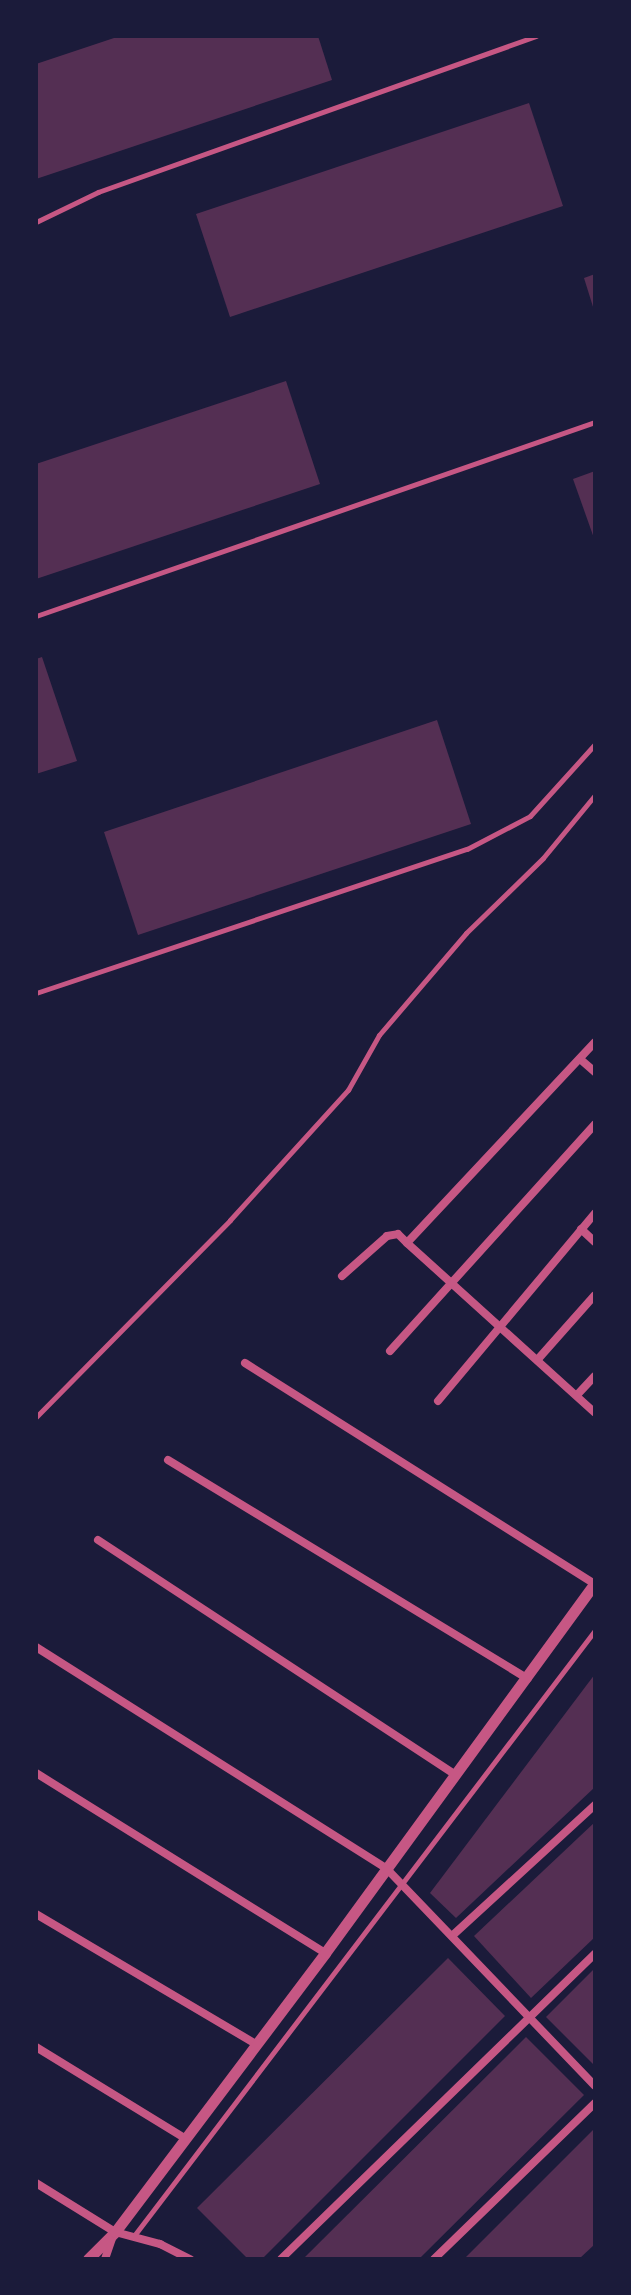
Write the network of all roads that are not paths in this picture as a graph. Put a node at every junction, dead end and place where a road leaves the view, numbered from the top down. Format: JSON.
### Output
{"nodes":[{"id":1,"x":536,"y":36,"type":"edge"},
{"id":2,"x":36,"y":222,"type":"edge"},
{"id":3,"x":595,"y":422,"type":"edge"},
{"id":4,"x":36,"y":616,"type":"edge"},
{"id":5,"x":595,"y":744,"type":"edge"},
{"id":6,"x":595,"y":795,"type":"edge"},
{"id":7,"x":36,"y":993,"type":"edge"},
{"id":8,"x":595,"y":1042,"type":"edge"},
{"id":9,"x":580,"y":1059,"type":"junction"},
{"id":10,"x":595,"y":1072,"type":"edge"},
{"id":11,"x":595,"y":1124,"type":"edge"},
{"id":12,"x":595,"y":1213,"type":"edge"},
{"id":13,"x":581,"y":1229,"type":"junction"},
{"id":14,"x":595,"y":1242,"type":"edge"},
{"id":15,"x":407,"y":1243,"type":"junction"},
{"id":16,"x":342,"y":1276,"type":"dead end"},
{"id":17,"x":449,"y":1283,"type":"junction"},
{"id":18,"x":595,"y":1295,"type":"edge"},
{"id":19,"x":501,"y":1323,"type":"junction"},
{"id":20,"x":390,"y":1351,"type":"dead end"},
{"id":21,"x":539,"y":1358,"type":"junction"},
{"id":22,"x":245,"y":1363,"type":"dead end"},
{"id":23,"x":595,"y":1376,"type":"edge"},
{"id":24,"x":577,"y":1395,"type":"junction"},
{"id":25,"x":438,"y":1401,"type":"dead end"},
{"id":26,"x":595,"y":1413,"type":"edge"},
{"id":27,"x":36,"y":1417,"type":"edge"},
{"id":28,"x":168,"y":1460,"type":"dead end"},
{"id":29,"x":98,"y":1540,"type":"dead end"},
{"id":30,"x":595,"y":1584,"type":"edge"},
{"id":31,"x":595,"y":1630,"type":"edge"},
{"id":32,"x":36,"y":1647,"type":"edge"},
{"id":33,"x":528,"y":1679,"type":"junction"},
{"id":34,"x":36,"y":1773,"type":"edge"},
{"id":35,"x":454,"y":1774,"type":"junction"},
{"id":36,"x":595,"y":1805,"type":"edge"},
{"id":37,"x":386,"y":1868,"type":"junction"},
{"id":38,"x":402,"y":1884,"type":"junction"},
{"id":39,"x":36,"y":1914,"type":"edge"},
{"id":40,"x":453,"y":1935,"type":"junction"},
{"id":41,"x":325,"y":1953,"type":"junction"},
{"id":42,"x":595,"y":1954,"type":"edge"},
{"id":43,"x":530,"y":2017,"type":"junction"},
{"id":44,"x":256,"y":2044,"type":"junction"},
{"id":45,"x":36,"y":2047,"type":"edge"},
{"id":46,"x":595,"y":2086,"type":"edge"},
{"id":47,"x":595,"y":2103,"type":"edge"},
{"id":48,"x":183,"y":2137,"type":"junction"},
{"id":49,"x":36,"y":2183,"type":"edge"},
{"id":50,"x":115,"y":2232,"type":"junction"},
{"id":51,"x":133,"y":2237,"type":"junction"},
{"id":52,"x":88,"y":2259,"type":"edge"},
{"id":53,"x":105,"y":2259,"type":"edge"},
{"id":54,"x":190,"y":2259,"type":"edge"},
{"id":55,"x":281,"y":2259,"type":"edge"},
{"id":56,"x":434,"y":2259,"type":"edge"}],
"edges":[{"from":1,"to":2,"type":"lane"},
{"from":3,"to":4,"type":"lane"},
{"from":5,"to":7,"type":"lane"},
{"from":6,"to":27,"type":"lane"},
{"from":8,"to":9,"type":"street"},
{"from":9,"to":10,"type":"street"},
{"from":9,"to":15,"type":"street"},
{"from":11,"to":17,"type":"street"},
{"from":12,"to":13,"type":"street"},
{"from":13,"to":14,"type":"street"},
{"from":13,"to":19,"type":"street"},
{"from":15,"to":16,"type":"street"},
{"from":15,"to":17,"type":"street"},
{"from":17,"to":19,"type":"street"},
{"from":17,"to":20,"type":"street"},
{"from":18,"to":21,"type":"street"},
{"from":19,"to":21,"type":"street"},
{"from":19,"to":25,"type":"street"},
{"from":21,"to":24,"type":"street"},
{"from":22,"to":30,"type":"street"},
{"from":23,"to":24,"type":"street"},
{"from":24,"to":26,"type":"street"},
{"from":28,"to":33,"type":"street"},
{"from":29,"to":35,"type":"street"},
{"from":30,"to":33,"type":"street"},
{"from":31,"to":38,"type":"lane"},
{"from":32,"to":37,"type":"street"},
{"from":33,"to":35,"type":"street"},
{"from":34,"to":41,"type":"street"},
{"from":35,"to":37,"type":"street"},
{"from":36,"to":40,"type":"street"},
{"from":37,"to":38,"type":"street"},
{"from":37,"to":41,"type":"street"},
{"from":38,"to":40,"type":"street"},
{"from":38,"to":51,"type":"lane"},
{"from":39,"to":44,"type":"street"},
{"from":40,"to":43,"type":"street"},
{"from":41,"to":44,"type":"street"},
{"from":42,"to":43,"type":"street"},
{"from":43,"to":46,"type":"street"},
{"from":43,"to":55,"type":"street"},
{"from":44,"to":48,"type":"street"},
{"from":45,"to":48,"type":"street"},
{"from":47,"to":56,"type":"street"},
{"from":48,"to":50,"type":"street"},
{"from":49,"to":50,"type":"street"},
{"from":50,"to":51,"type":"street"},
{"from":50,"to":52,"type":"street"},
{"from":50,"to":53,"type":"street"},
{"from":51,"to":54,"type":"street"}]}
